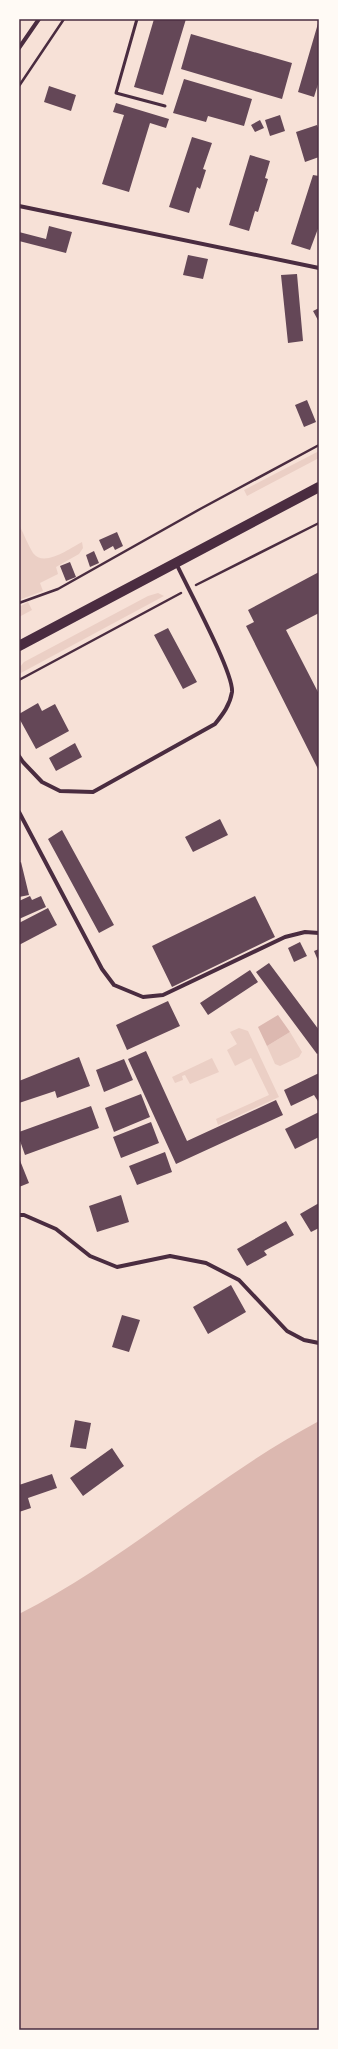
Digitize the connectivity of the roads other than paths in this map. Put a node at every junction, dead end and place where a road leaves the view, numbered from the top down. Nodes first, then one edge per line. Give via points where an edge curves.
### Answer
1 (39, 19) edge
2 (137, 19) edge
3 (19, 48) edge
4 (165, 106) dead end
5 (19, 206) edge
6 (319, 268) edge
7 (319, 487) edge
8 (175, 562) junction
9 (19, 646) edge
10 (19, 756) edge
11 (19, 812) edge
12 (319, 933) edge
13 (19, 1215) edge
14 (319, 1343) edge

1 - 3 street
2 - 4 lane via 116,92
5 - 6 street
7 - 8 main road
8 - 9 main road
8 - 10 street via 227,670 232,690 226,710 215,724 93,792 60,791 42,782
11 - 12 street via 102,969 114,985 143,997 163,995 285,937 305,932
13 - 14 street via 56,1229 90,1256 117,1267 170,1256 206,1263 239,1280 287,1331 304,1340

